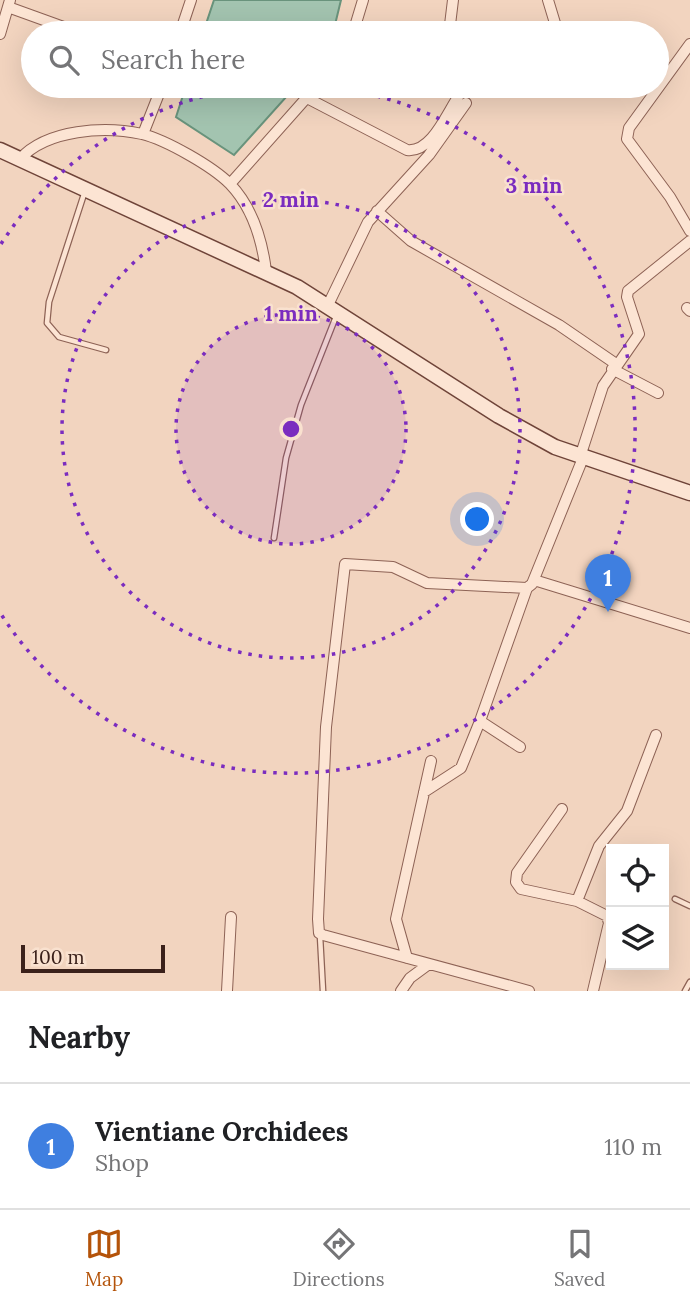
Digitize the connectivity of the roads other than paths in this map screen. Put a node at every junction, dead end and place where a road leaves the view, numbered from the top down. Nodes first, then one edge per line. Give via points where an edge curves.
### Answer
1 (191, 0) edge
2 (363, 0) edge
3 (453, 0) edge
4 (548, 0) edge
5 (9, 4) edge
6 (51, 21) edge
7 (184, 21) edge
8 (357, 21) edge
9 (450, 21) edge
10 (554, 21) edge
11 (0, 34) edge
12 (690, 44) edge
13 (669, 73) edge
14 (157, 98) edge
15 (307, 98) joint
16 (457, 98) edge
17 (651, 98) edge
18 (466, 103) dead end
19 (143, 134) junction
20 (0, 150) edge
21 (20, 159) junction
22 (230, 184) junction
23 (86, 190) junction
24 (377, 211) junction
25 (690, 231) edge
26 (690, 241) edge
27 (266, 271) junction
28 (333, 308) junction
29 (106, 350) dead end
30 (614, 367) junction
31 (658, 393) dead end
32 (581, 458) junction
33 (690, 493) edge
34 (274, 538) dead end
35 (531, 584) junction
36 (690, 628) edge
37 (480, 721) junction
38 (656, 735) dead end
39 (520, 747) dead end
40 (431, 761) dead end
41 (424, 792) junction
42 (562, 809) dead end
43 (675, 899) dead end
44 (577, 901) junction
45 (690, 906) edge
46 (231, 917) dead end
47 (319, 933) junction
48 (407, 958) junction
49 (429, 964) junction
50 (690, 982) edge
51 (227, 991) edge
52 (323, 991) edge
53 (401, 991) edge
54 (529, 991) edge
55 (593, 991) edge
56 (685, 991) edge

1 - 7 street
2 - 8 street
3 - 9 street
4 - 10 street
5 - 6 street
5 - 11 street
12 - 13 street
14 - 19 street
15 - 16 street via 415,151 426,145
15 - 22 street
17 - 25 street via 629,128 627,139
18 - 24 street via 429,155
19 - 21 street via 100,131 65,135 37,145
19 - 22 street
20 - 21 street
21 - 23 street
22 - 27 street via 258,229
23 - 27 street
23 - 29 lane via 49,302 47,323 58,337
24 - 28 street via 368,222
24 - 30 street via 411,241 559,325
26 - 30 street via 631,286 627,297 639,334
27 - 28 street
28 - 32 street via 499,416
28 - 34 lane via 286,458
30 - 31 street
30 - 32 street via 603,386
32 - 33 street
32 - 35 street
35 - 36 street
35 - 37 street
35 - 47 street via 427,583 393,567 345,564 326,727
37 - 39 street
37 - 41 street via 461,768
38 - 44 street via 627,811 599,846
40 - 41 street
41 - 48 street via 396,919
42 - 44 street via 517,873 516,882 521,889
43 - 45 lane
44 - 55 street via 609,920
46 - 51 street
47 - 48 street
47 - 52 lane
48 - 49 street
49 - 53 street
49 - 54 street
50 - 56 lane

